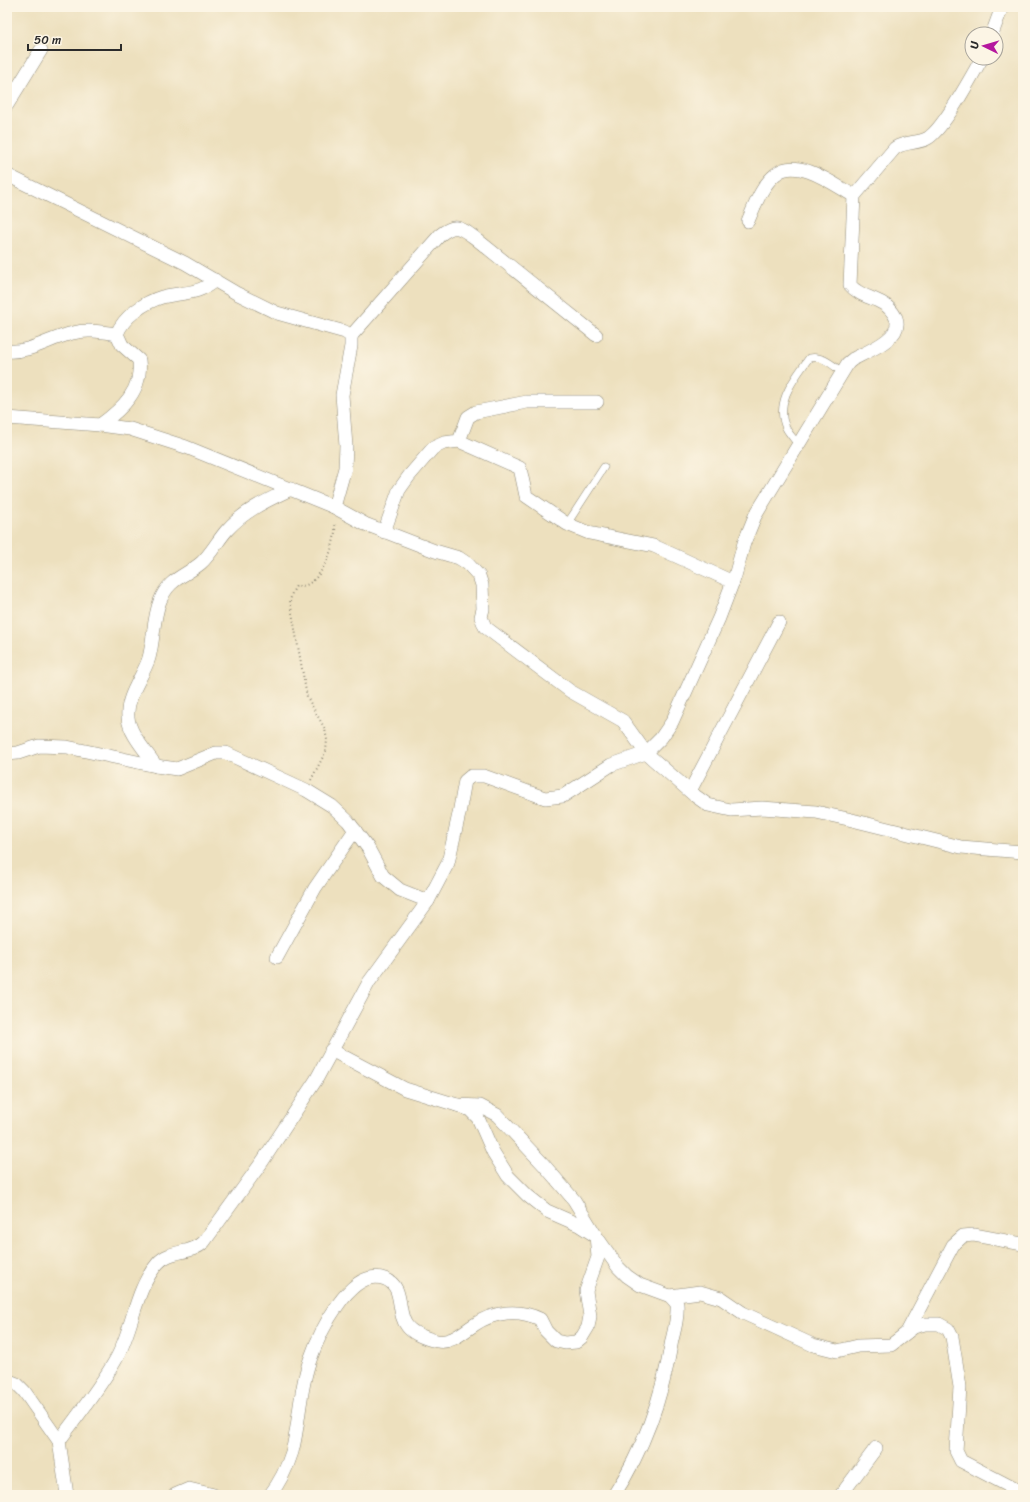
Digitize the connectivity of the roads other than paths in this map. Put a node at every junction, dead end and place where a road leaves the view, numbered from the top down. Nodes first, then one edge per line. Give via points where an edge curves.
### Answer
1 (1002, 7) edge
2 (995, 26) edge
3 (41, 50) dead end
4 (977, 66) edge
5 (7, 105) edge
6 (7, 175) edge
7 (854, 196) junction
8 (748, 221) dead end
9 (215, 280) junction
10 (117, 334) junction
11 (596, 335) dead end
12 (351, 336) junction
13 (7, 351) edge
14 (842, 372) junction
15 (596, 402) dead end
16 (7, 418) edge
17 (100, 425) junction
18 (459, 441) junction
19 (799, 446) junction
20 (604, 467) dead end
21 (291, 490) junction
22 (334, 508) junction
23 (567, 524) junction
24 (384, 532) junction
25 (733, 582) junction
26 (779, 622) dead end
27 (646, 753) junction
28 (7, 754) edge
29 (156, 766) junction
30 (690, 791) junction
31 (355, 830) junction
32 (1023, 852) edge
33 (428, 901) junction
34 (277, 957) dead end
35 (331, 1050) junction
36 (457, 1105) junction
37 (596, 1236) junction
38 (1023, 1244) edge
39 (670, 1296) junction
40 (905, 1335) junction
41 (7, 1380) edge
42 (59, 1441) junction
43 (876, 1448) dead end
44 (67, 1495) edge
45 (175, 1495) edge
46 (214, 1495) edge
47 (270, 1495) edge
48 (614, 1495) edge
49 (841, 1495) edge
50 (1021, 1495) edge

1 - 2 street
3 - 5 street
4 - 7 street via 943,121 929,137 901,144
6 - 9 street
7 - 8 street via 802,168 790,168 777,173 762,191
7 - 14 street via 850,285 855,291 883,303 892,311 897,321 891,338 853,358
9 - 10 street via 201,290 150,303 127,318
9 - 12 street via 236,294 277,313 345,332
10 - 13 street via 74,332 31,349
10 - 17 street via 122,345 139,360 137,381 132,396 120,410
11 - 12 street via 475,238 455,227 440,235
12 - 22 street via 342,395 345,468
14 - 19 street
14 - 19 lane via 817,356 809,358 789,386 782,414 786,428
15 - 18 street via 527,402 476,412 468,417
16 - 17 street
17 - 21 street via 130,429 186,447
18 - 23 street via 520,468 526,496
18 - 24 street via 433,448 409,476 399,490
19 - 25 street via 755,516
20 - 23 lane
21 - 22 street
21 - 29 street via 257,505 242,515 202,562 175,579 159,602 149,658 128,706 131,729
22 - 24 street
23 - 25 street via 589,533 654,546
24 - 27 street via 459,558 468,564 479,576 482,585 481,618 485,627 570,691 623,721
25 - 27 street via 672,722
26 - 30 street
27 - 30 street
27 - 33 street via 611,765 563,796 545,798 484,776 471,776 464,786 448,863
28 - 29 street via 39,746 67,747
29 - 31 street via 177,769 216,753 226,753 306,790 332,806
30 - 32 street via 708,805 731,810 762,808 816,812 961,847
31 - 33 street via 383,876 400,890
31 - 34 street via 315,888
33 - 35 street via 369,982
35 - 36 street via 406,1089
35 - 42 street via 316,1080 262,1162 204,1242 164,1257 152,1271 116,1360
36 - 37 street via 470,1110 478,1118 493,1152 508,1176 528,1196 547,1211 579,1225
36 - 37 street via 480,1106 497,1115 574,1200
37 - 39 street via 627,1276 640,1285
37 - 47 street via 598,1257 586,1291 590,1316 588,1327 576,1342 556,1341 546,1331 540,1319 523,1312 507,1312 476,1323 447,1341 438,1341 407,1327 393,1283 385,1279 372,1278 359,1282 332,1312 310,1360 292,1452 280,1482
38 - 40 street via 974,1235 963,1236 953,1245
39 - 40 street via 700,1292 721,1298 743,1313 813,1345 838,1351 858,1346 891,1345
39 - 48 street via 676,1304 677,1311 666,1374 641,1446
40 - 50 street via 914,1327 925,1324 939,1324 948,1329 952,1337 960,1388 956,1451 962,1461 1015,1489
41 - 42 street via 17,1384 24,1391
42 - 44 street
43 - 49 street
45 - 46 street via 190,1489

